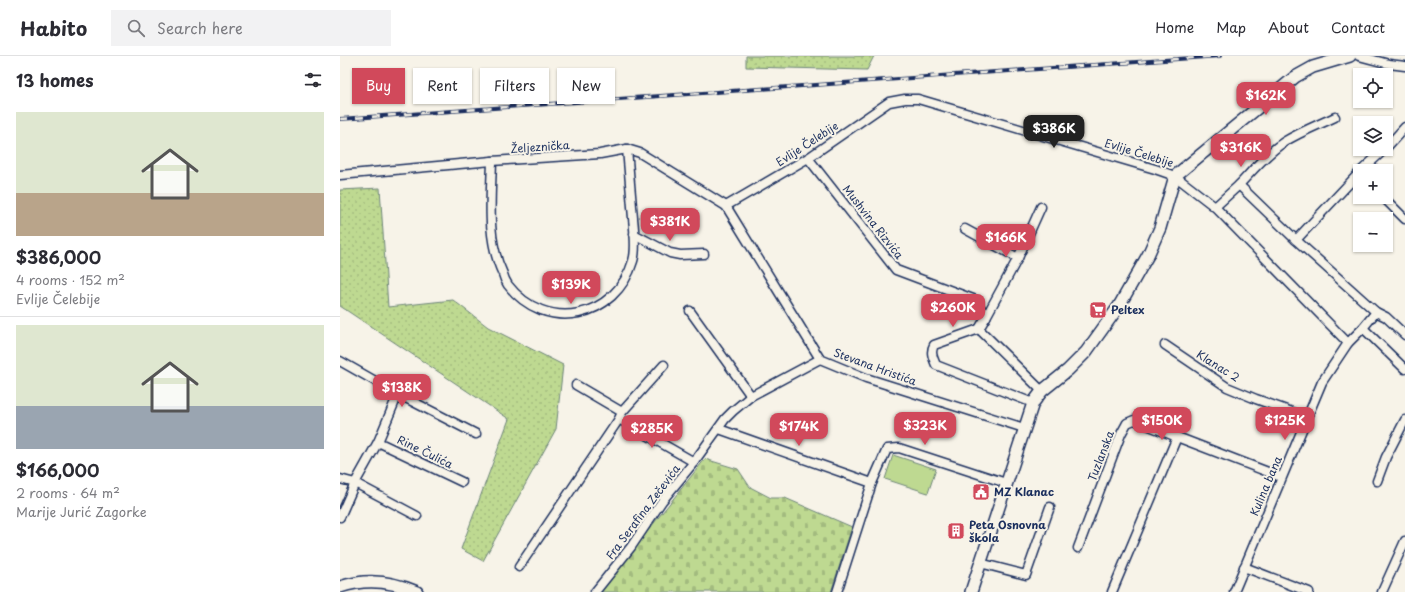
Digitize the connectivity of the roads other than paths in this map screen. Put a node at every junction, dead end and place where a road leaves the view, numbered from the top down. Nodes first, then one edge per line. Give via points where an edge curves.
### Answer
1 (1350, 56) edge
2 (1359, 56) edge
3 (1405, 66) edge
4 (1335, 117) dead end
5 (1405, 127) edge
6 (1393, 140) edge
7 (627, 149) junction
8 (1377, 156) edge
9 (808, 158) junction
10 (492, 161) junction
11 (1369, 164) edge
12 (340, 175) edge
13 (1175, 176) junction
14 (1353, 180) edge
15 (1239, 185) junction
16 (1390, 204) edge
17 (726, 206) junction
18 (1042, 207) dead end
19 (1215, 208) junction
20 (1405, 219) edge
21 (965, 229) dead end
22 (634, 234) junction
23 (1296, 240) junction
24 (704, 254) dead end
25 (1018, 258) junction
26 (690, 311) dead end
27 (1376, 312) junction
28 (986, 317) junction
29 (1363, 328) junction
30 (979, 330) junction
31 (1405, 336) edge
32 (1348, 342) junction
33 (1165, 345) dead end
34 (820, 359) junction
35 (340, 361) edge
36 (664, 365) dead end
37 (1405, 369) edge
38 (576, 385) dead end
39 (1042, 391) junction
40 (398, 394) junction
41 (752, 396) junction
42 (1033, 403) junction
43 (621, 416) junction
44 (1306, 416) junction
45 (1405, 420) edge
46 (1024, 428) junction
47 (719, 429) junction
48 (476, 434) dead end
49 (1177, 437) junction
50 (378, 442) junction
51 (694, 462) junction
52 (1281, 477) junction
53 (340, 478) edge
54 (1376, 481) dead end
55 (462, 482) dead end
56 (355, 483) junction
57 (872, 483) junction
58 (1006, 483) junction
59 (1050, 507) dead end
60 (417, 516) dead end
61 (340, 517) edge
62 (1405, 540) edge
63 (1078, 548) dead end
64 (980, 563) junction
65 (519, 566) dead end
66 (1244, 567) junction
67 (340, 587) edge
68 (417, 592) edge
69 (595, 592) edge
70 (837, 592) edge
71 (971, 592) edge
72 (1112, 592) edge
73 (1234, 592) edge
74 (1309, 592) edge
75 (1382, 592) edge

1 - 13 street via 1313,66 1295,77
2 - 3 street
4 - 15 street via 1283,143 1259,163
5 - 6 street
7 - 10 street, Željeznička via 600,154
7 - 17 street via 640,153
7 - 22 street
8 - 11 street
9 - 13 street, Evlije Čelebije via 890,102 918,99
9 - 17 street, Evlije Čelebije
9 - 28 street, Mushvina Rizvića via 896,270 973,299
10 - 12 street, Željeznička
10 - 22 street via 491,223 498,264 508,285 529,305 553,314 573,315 594,309 608,300 624,283 634,259
13 - 19 street, Evlije Čelebije
13 - 39 street via 1160,228 1119,306 1086,352
14 - 23 street
15 - 19 street
15 - 23 street
16 - 20 street
17 - 34 street, Stevana Hristića
18 - 25 street
19 - 32 street, Evlije Čelebije
21 - 25 street
22 - 24 street via 670,253
23 - 27 street
25 - 28 street
26 - 41 street
27 - 29 street, Kulina bana
27 - 31 street via 1386,317
28 - 30 street
29 - 32 street, Kulina bana
29 - 37 street
30 - 39 street
30 - 42 street via 934,345 932,354 936,365
32 - 44 street, Kulina bana via 1322,382
33 - 44 street, Klanac 2 via 1227,388
34 - 41 street, Fra Serafina Zečevića
34 - 46 street, Stevana Hristića via 866,378
35 - 40 street
36 - 43 street
38 - 43 street
39 - 42 street
40 - 48 street
40 - 50 street
41 - 47 street, Fra Serafina Zečevića via 725,419
42 - 46 street
43 - 51 street
43 - 65 street
44 - 52 street, Kulina bana
45 - 54 street
46 - 58 street
47 - 51 street, Fra Serafina Zečevića
47 - 57 street
49 - 52 street, Tuzlanska
49 - 63 street, Tuzlanska via 1134,420 1127,423
49 - 72 street
50 - 55 street, Rine Čulića
50 - 56 street
51 - 69 street, Fra Serafina Zečevića
52 - 66 street, Kulina bana
53 - 56 street
56 - 60 street
56 - 61 street
57 - 58 street via 887,449 899,448
57 - 70 street
58 - 64 street
59 - 64 street via 1026,575
62 - 75 street
64 - 71 street
66 - 73 street, Kulina bana
66 - 74 street
67 - 68 street via 365,581 400,585

